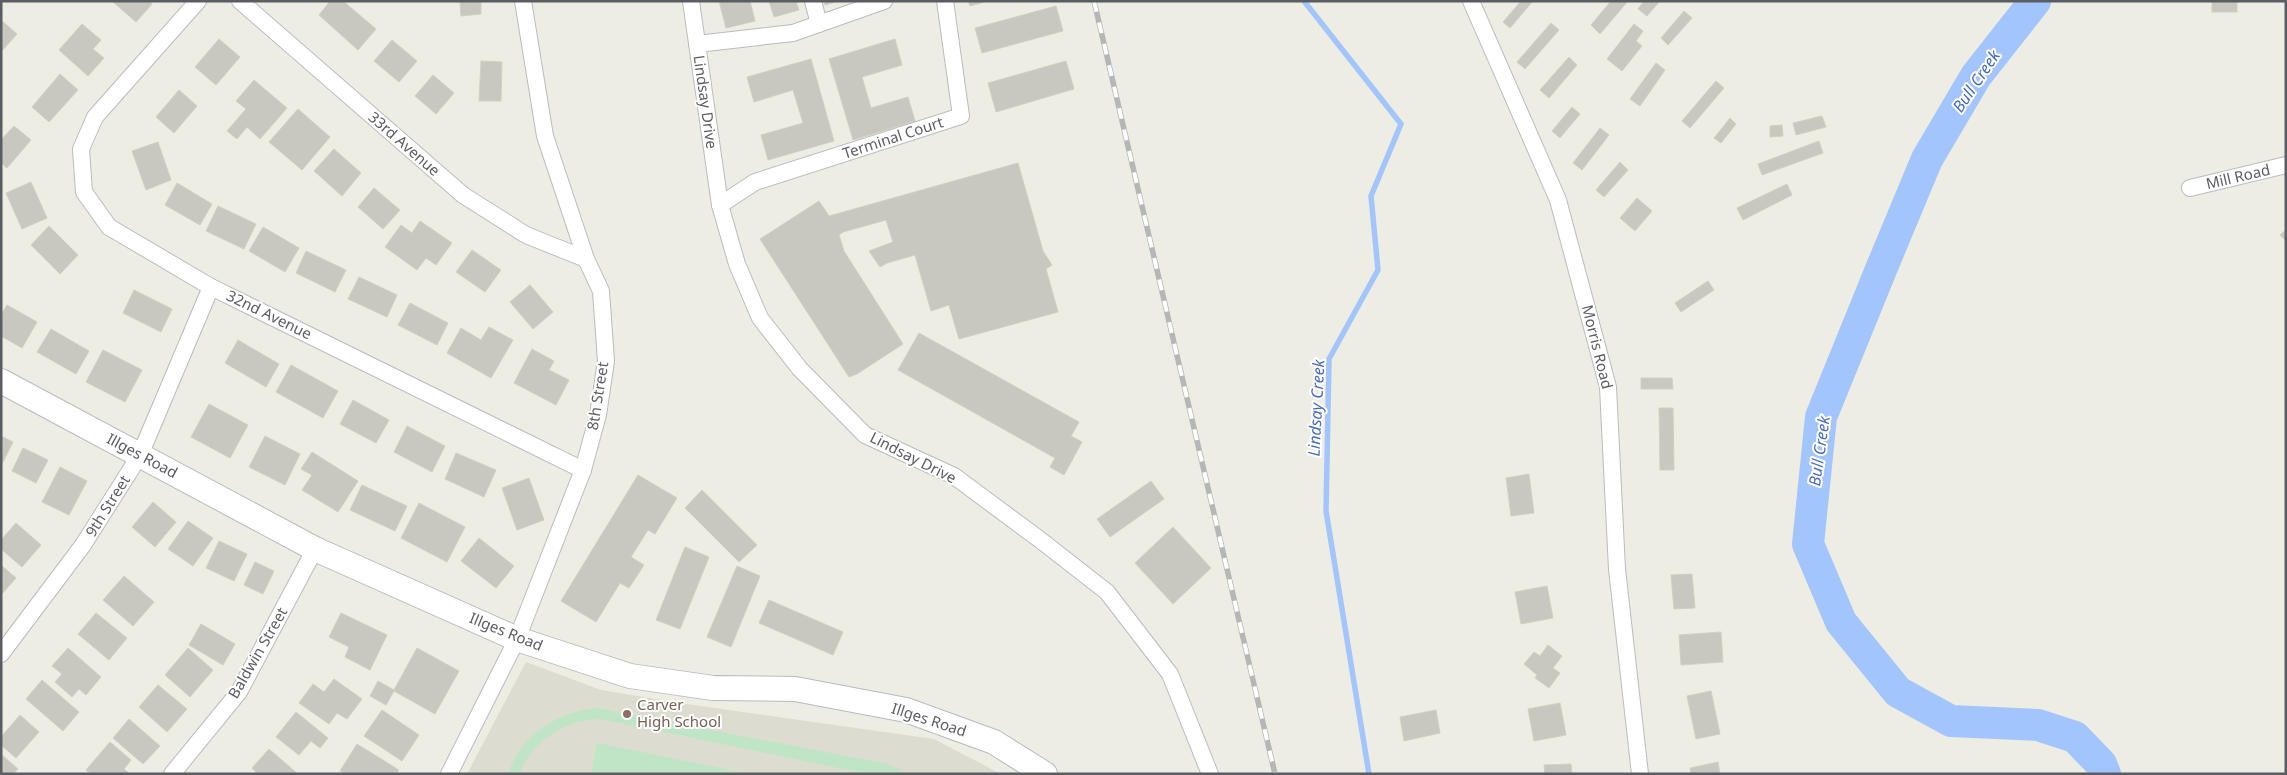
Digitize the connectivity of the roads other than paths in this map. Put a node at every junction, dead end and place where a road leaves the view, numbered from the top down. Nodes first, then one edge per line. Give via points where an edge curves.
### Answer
1 (198, 1) edge
2 (240, 1) edge
3 (523, 1) edge
4 (691, 1) edge
5 (813, 1) edge
6 (884, 1) edge
7 (945, 1) edge
8 (1471, 1) edge
9 (819, 24) junction
10 (697, 44) junction
11 (2286, 166) edge
12 (2190, 188) dead end
13 (720, 205) junction
14 (586, 259) junction
15 (211, 287) junction
16 (1, 380) edge
17 (140, 455) junction
18 (583, 470) junction
19 (315, 549) junction
20 (517, 639) junction
21 (1, 654) edge
22 (172, 774) edge
23 (448, 774) edge
24 (1045, 774) edge
25 (1210, 774) edge
26 (1640, 774) edge

1 - 15 street, 32nd Avenue via 95,117 81,149 84,192 109,227
2 - 14 street, 33rd Avenue via 464,195 526,235
3 - 14 street, 8th Street via 545,136
4 - 10 street, Lindsay Drive
5 - 9 street
6 - 9 street
7 - 13 street, Terminal Court via 961,116 754,182
8 - 26 street, Morris Road via 1558,200 1608,386 1617,569
9 - 10 street via 793,33
10 - 13 street, Lindsay Drive
11 - 12 street, Mill Road
13 - 25 street, Lindsay Drive via 737,264 760,318 800,370 865,434 954,476 1107,592 1170,674
14 - 18 street, 8th Street via 601,291 606,361 598,415
15 - 17 street, 9th Street
15 - 18 street, 32nd Avenue
16 - 17 street, Illges Road
17 - 19 street, Illges Road
17 - 21 street, 9th Street via 83,545
18 - 20 street, 8th Street
19 - 20 street, Illges Road
19 - 22 street, Baldwin Street via 239,692
20 - 23 street, 8th Street
20 - 24 street, Illges Road via 630,676 713,688 795,689 906,710 994,742

